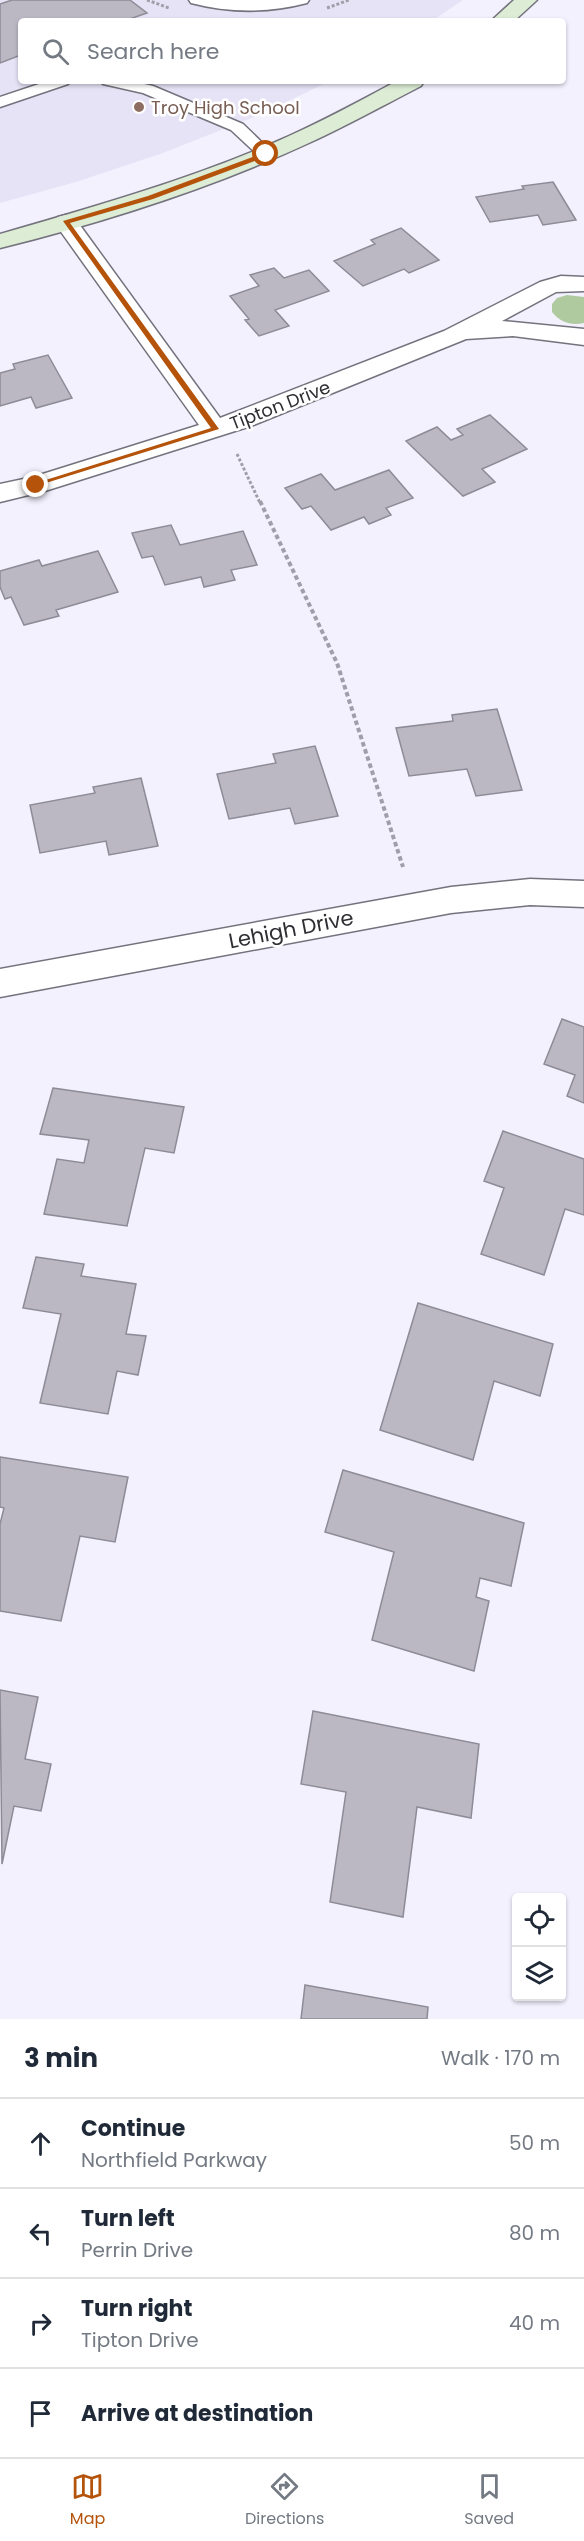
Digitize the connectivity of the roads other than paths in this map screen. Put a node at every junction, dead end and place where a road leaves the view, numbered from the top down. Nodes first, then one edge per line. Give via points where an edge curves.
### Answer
1 (196, 0) edge
2 (303, 0) edge
3 (527, 0) edge
4 (505, 18) edge
5 (54, 84) edge
6 (123, 84) edge
7 (406, 84) edge
8 (0, 102) edge
9 (266, 154) junction
10 (66, 222) junction
11 (0, 241) edge
12 (584, 284) edge
13 (453, 336) junction
14 (584, 337) edge
15 (215, 429) junction
16 (0, 493) edge
17 (584, 894) edge
18 (0, 983) edge

1 - 2 lane via 244,6
3 - 4 street
5 - 8 lane
6 - 9 lane via 147,89 237,127
7 - 9 street
9 - 10 street via 150,197
10 - 11 street
10 - 15 street
12 - 13 street, Tipton Drive via 548,287
13 - 14 street, Tipton Drive via 480,329 513,328
13 - 15 street, Tipton Drive
15 - 16 street, Tipton Drive
17 - 18 street, Lehigh Drive via 530,892 451,900

